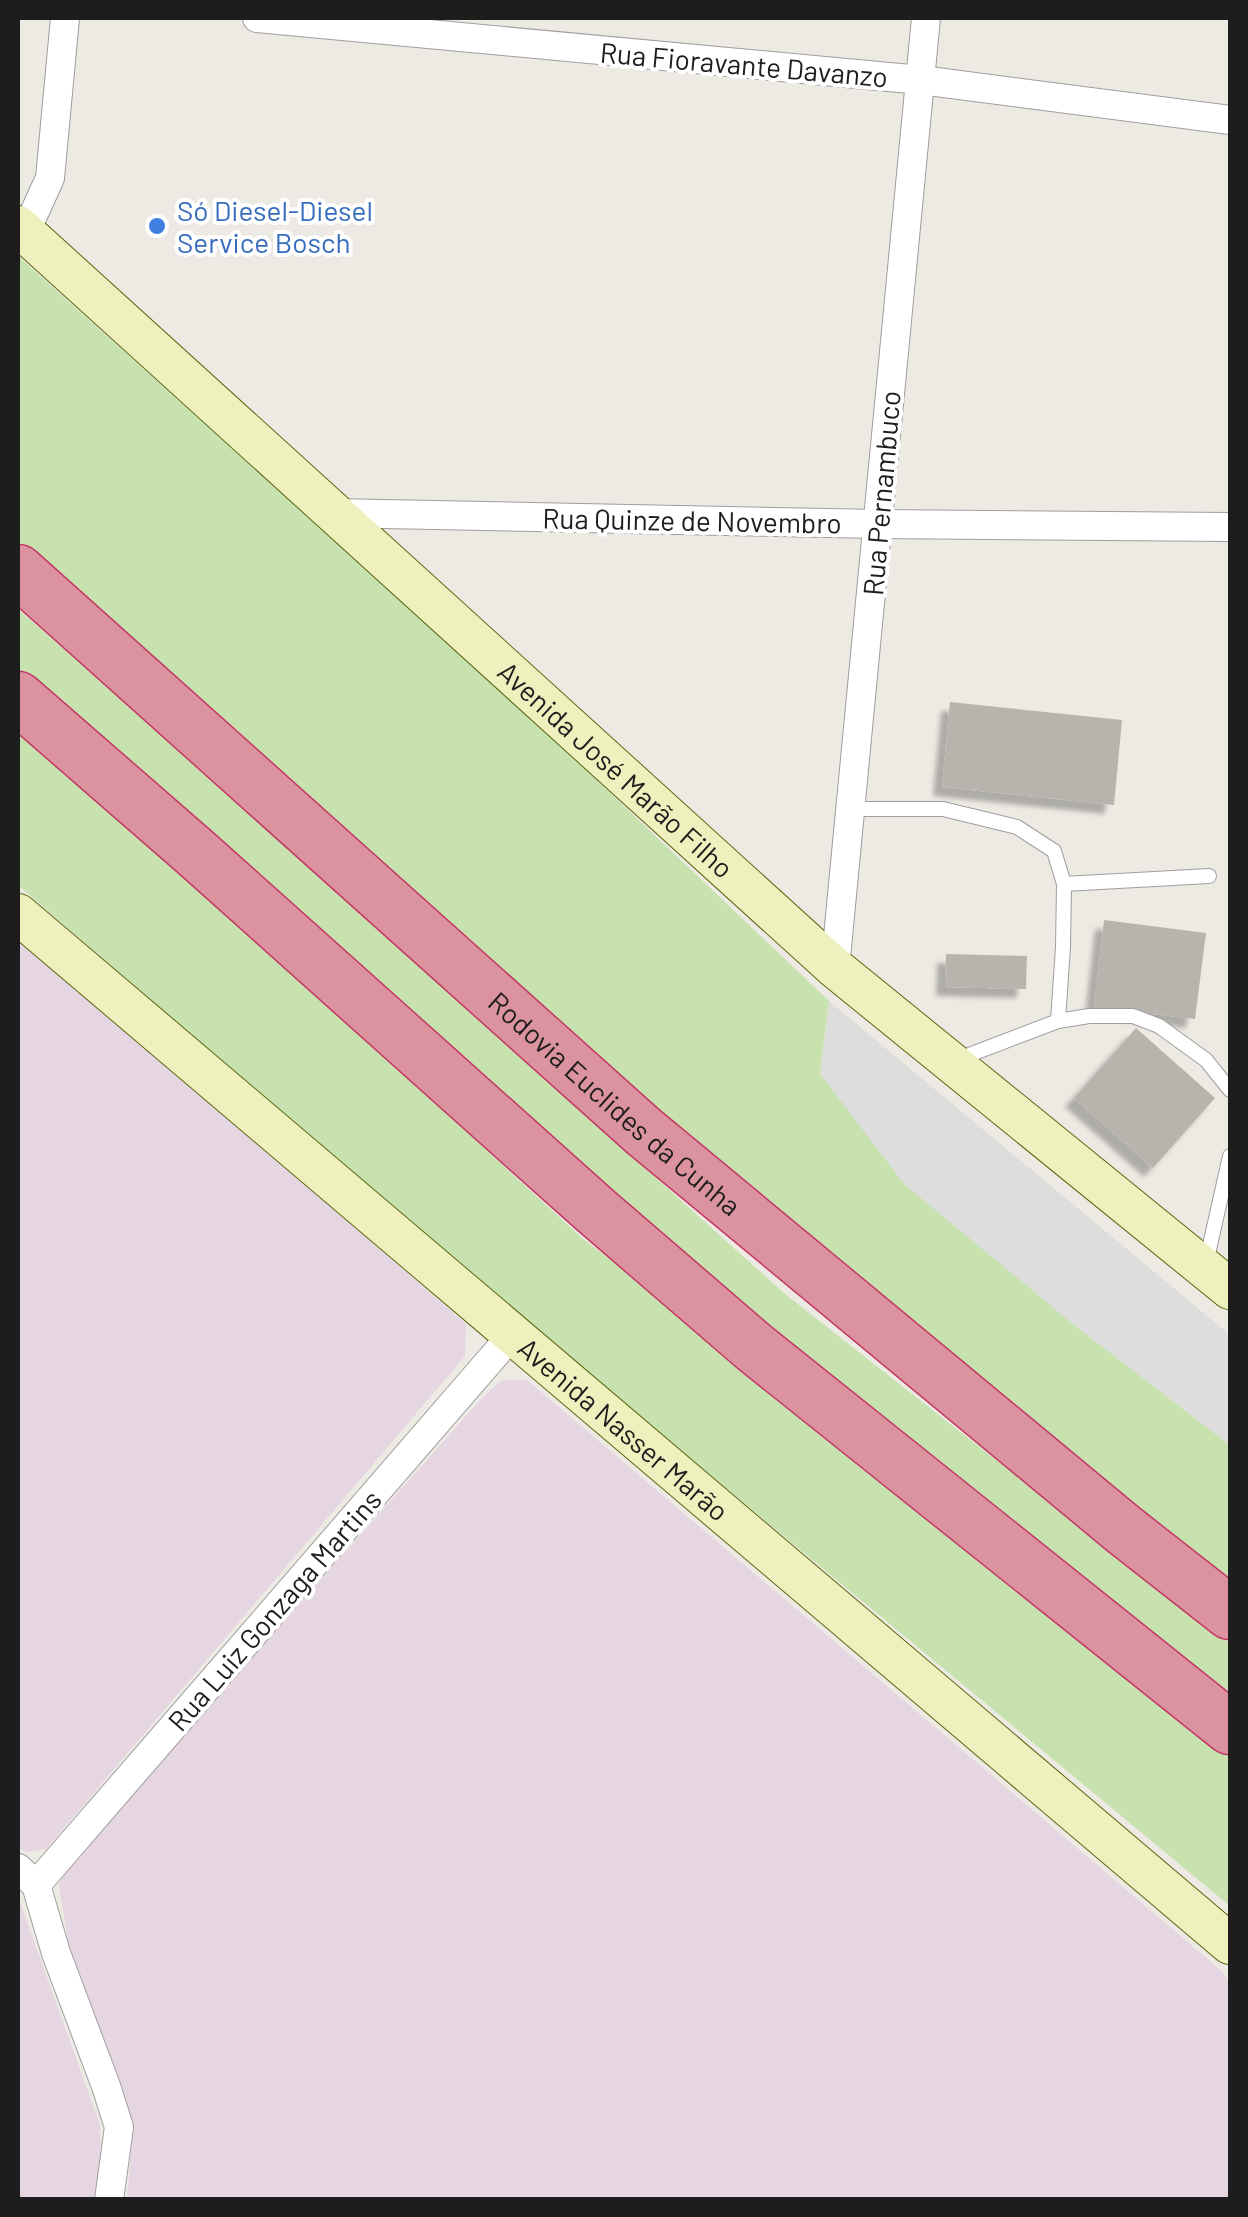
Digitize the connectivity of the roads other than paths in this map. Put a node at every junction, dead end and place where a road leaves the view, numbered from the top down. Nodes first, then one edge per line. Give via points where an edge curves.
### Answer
1 (65, 18) edge
2 (257, 18) edge
3 (926, 18) edge
4 (920, 80) junction
5 (1230, 120) edge
6 (21, 230) edge
7 (333, 512) junction
8 (878, 524) junction
9 (1230, 528) edge
10 (18, 571) edge
11 (18, 698) edge
12 (851, 810) junction
13 (1209, 876) dead end
14 (1064, 884) junction
15 (18, 914) edge
16 (835, 968) junction
17 (1058, 1021) junction
18 (951, 1062) junction
19 (1230, 1090) edge
20 (1230, 1156) edge
21 (1217, 1279) edge
22 (512, 1336) junction
23 (1230, 1613) edge
24 (1230, 1728) edge
25 (26, 1876) edge
26 (1230, 1944) edge
27 (109, 2200) edge

1 - 6 street via 50,178
2 - 4 street, Rua Fioravante Davanzo
3 - 4 street, Rua Pernambuco
4 - 5 street, Rua Fioravante Davanzo
4 - 8 street, Rua Pernambuco
6 - 7 main road, Avenida José Marão Filho
7 - 8 street, Rua Quinze de Novembro
7 - 16 main road, Avenida José Marão Filho
8 - 9 street, Rua Quinze de Novembro
8 - 12 street, Rua Pernambuco
10 - 23 highway, Rodovia Euclides da Cunha via 643,1130
11 - 24 highway via 741,1335
12 - 14 lane via 943,809 1017,827 1054,851
12 - 16 street, Rua Pernambuco
13 - 14 lane
14 - 17 lane
15 - 22 main road, Avenida Nasser Marão
16 - 18 main road, Avenida José Marão Filho
17 - 18 lane
17 - 19 lane via 1133,1016 1159,1026 1206,1060
18 - 21 main road, Avenida José Marão Filho
20 - 21 lane
22 - 25 street, Rua Luiz Gonzaga Martins
22 - 26 main road, Avenida Nasser Marão
25 - 27 street via 118,2127

